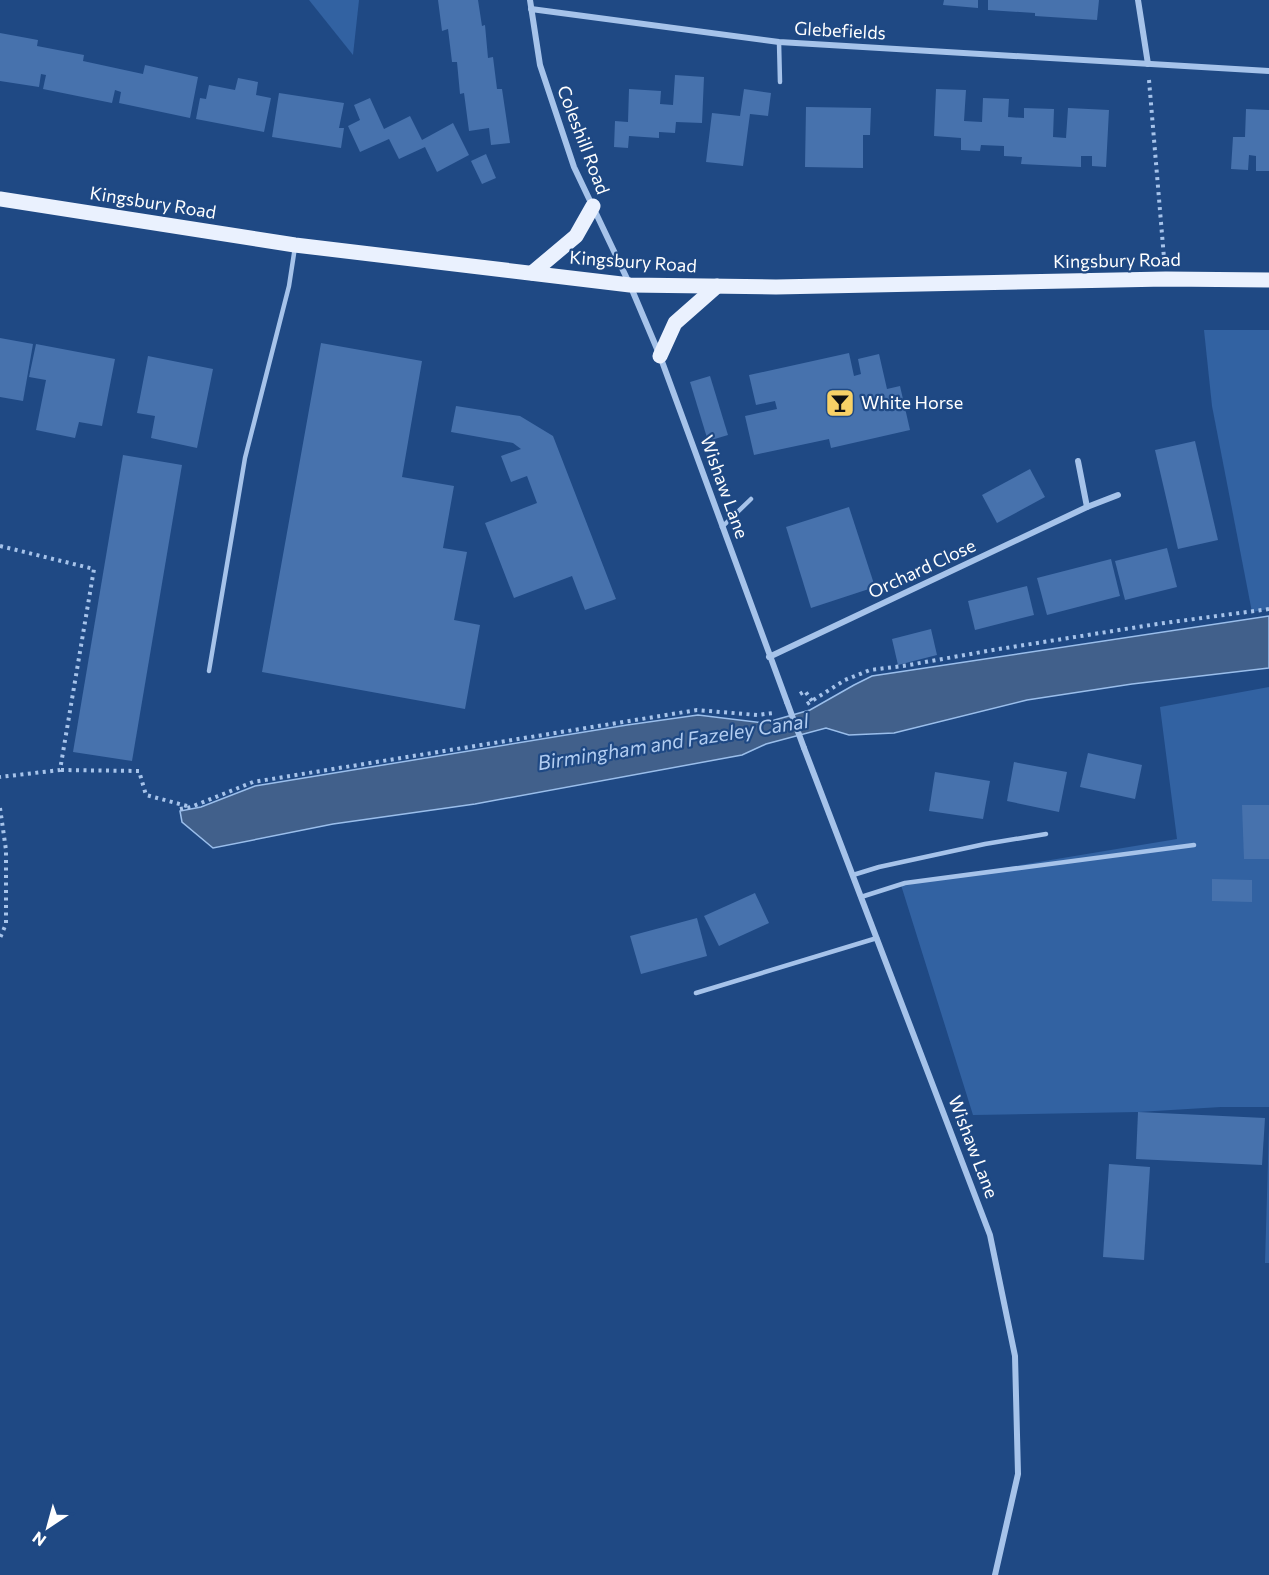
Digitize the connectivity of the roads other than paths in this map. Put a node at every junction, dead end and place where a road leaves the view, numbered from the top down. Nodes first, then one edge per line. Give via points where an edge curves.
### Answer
1 (530, 0) edge
2 (1138, 0) edge
3 (531, 9) junction
4 (779, 42) junction
5 (1148, 64) junction
6 (1269, 71) edge
7 (780, 82) dead end
8 (0, 199) edge
9 (592, 206) junction
10 (295, 245) junction
11 (532, 273) junction
12 (1269, 280) edge
13 (630, 285) junction
14 (717, 286) junction
15 (660, 356) junction
16 (1078, 461) dead end
17 (1118, 495) dead end
18 (751, 499) dead end
19 (1087, 507) junction
20 (722, 527) junction
21 (770, 657) junction
22 (209, 671) dead end
23 (1046, 834) dead end
24 (1194, 845) dead end
25 (853, 875) junction
26 (861, 897) junction
27 (877, 938) junction
28 (696, 993) dead end
29 (995, 1575) edge

1 - 3 street, Coleshill Road
2 - 5 street
3 - 4 street, Glebefields
3 - 9 street, Coleshill Road via 540,65 574,167
4 - 5 street, Glebefields
4 - 7 lane
5 - 6 street, Glebefields
8 - 10 main road, Kingsbury Road
9 - 11 main road via 576,236
9 - 13 street, Coleshill Road
10 - 11 main road, Kingsbury Road
10 - 22 lane via 289,286 245,458
11 - 13 main road, Kingsbury Road
12 - 14 main road, Kingsbury Road
13 - 14 main road, Kingsbury Road
13 - 15 street, Wishaw Lane
14 - 15 main road via 675,323
15 - 20 street, Wishaw Lane
16 - 19 street
17 - 19 street, Orchard Close
18 - 20 lane
19 - 21 street, Orchard Close
20 - 21 street, Wishaw Lane
21 - 25 street, Wishaw Lane, bridge
23 - 25 lane
24 - 26 lane via 905,883
25 - 26 street, Wishaw Lane
26 - 27 street, Wishaw Lane
27 - 28 lane
27 - 29 street, Wishaw Lane via 990,1235 1015,1356 1018,1474

